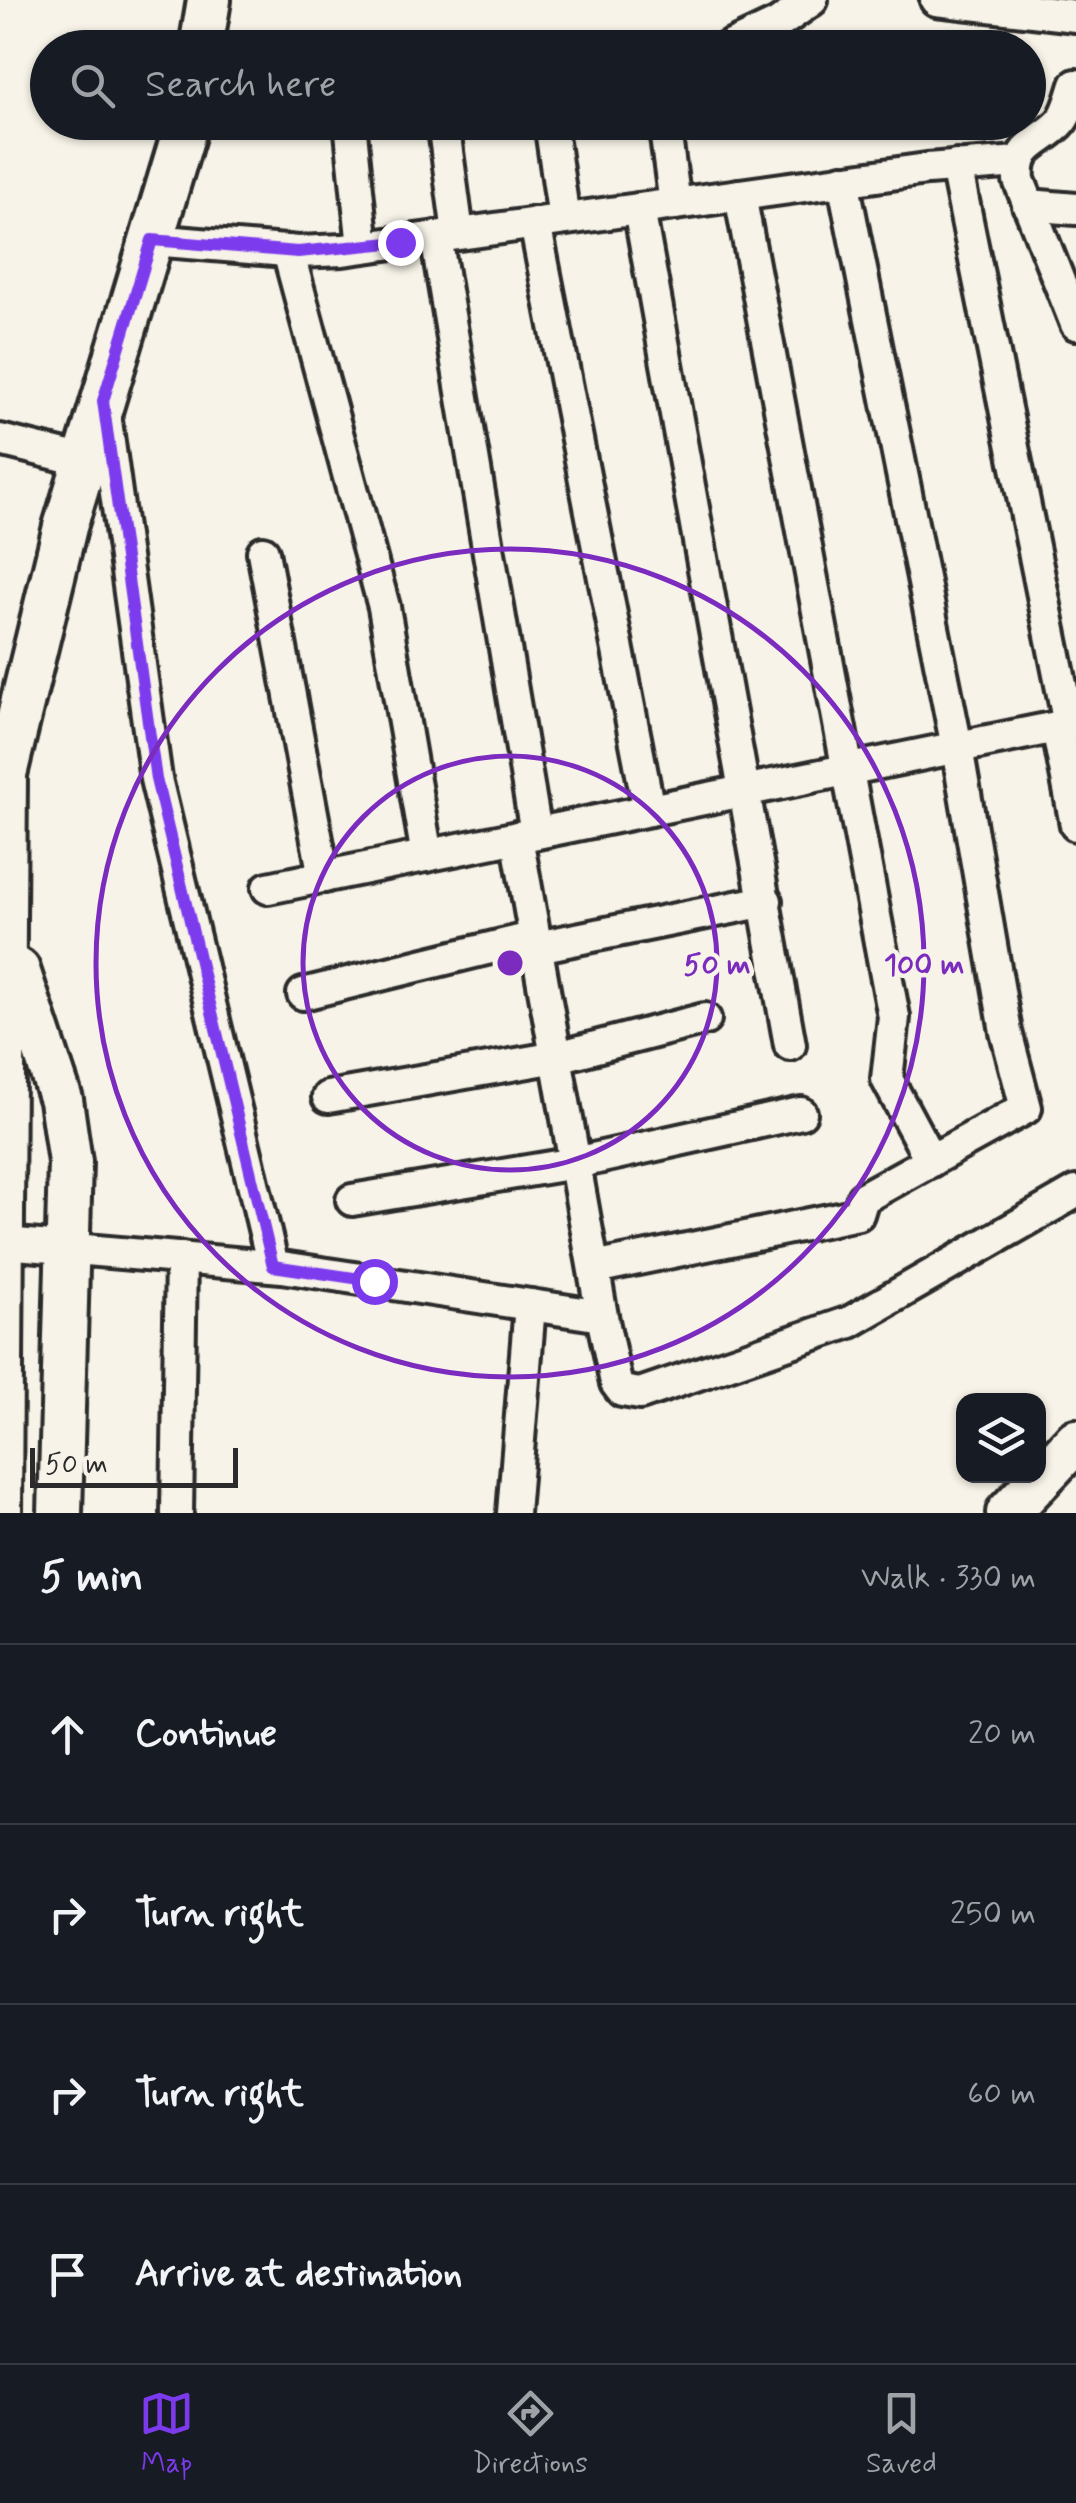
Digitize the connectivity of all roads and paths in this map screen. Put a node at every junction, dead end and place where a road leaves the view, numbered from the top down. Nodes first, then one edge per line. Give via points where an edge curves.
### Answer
1 (210, 0) edge
2 (812, 0) edge
3 (936, 0) edge
4 (1076, 16) edge
5 (204, 30) edge
6 (765, 30) edge
7 (1076, 85) edge
8 (1064, 130) edge
9 (181, 140) edge
10 (352, 140) edge
11 (444, 140) edge
12 (550, 140) edge
13 (666, 140) edge
14 (1042, 140) edge
15 (1018, 162) junction
16 (956, 166) junction
17 (842, 180) junction
18 (740, 195) junction
19 (675, 204) junction
20 (1028, 205) junction
21 (639, 209) junction
22 (1076, 209) edge
23 (550, 221) junction
24 (447, 235) junction
25 (152, 240) junction
26 (363, 247) junction
27 (288, 251) junction
28 (1071, 294) edge
29 (1076, 324) edge
30 (103, 401) junction
31 (0, 440) edge
32 (86, 460) junction
33 (263, 552) dead end
34 (1062, 614) edge
35 (1067, 725) edge
36 (957, 747) junction
37 (849, 769) junction
38 (747, 790) junction
39 (649, 810) junction
40 (1076, 825) edge
41 (527, 835) junction
42 (427, 856) junction
43 (324, 877) junction
44 (268, 888) dead end
45 (766, 902) junction
46 (5, 932) junction
47 (536, 942) junction
48 (303, 994) dead end
49 (705, 1019) dead end
50 (790, 1045) dead end
51 (556, 1057) junction
52 (328, 1097) dead end
53 (800, 1113) dead end
54 (931, 1161) junction
55 (575, 1162) junction
56 (1076, 1192) edge
57 (352, 1200) dead end
58 (6, 1243) junction
59 (69, 1248) junction
60 (181, 1258) junction
61 (273, 1266) junction
62 (594, 1268) junction
63 (530, 1305) junction
64 (602, 1316) junction
65 (1076, 1442) edge
66 (0, 1513) edge
67 (60, 1513) edge
68 (178, 1513) edge
69 (513, 1513) edge
70 (1008, 1513) edge

1 - 5 street
2 - 6 street
3 - 4 street
7 - 8 street
9 - 25 street
10 - 26 street
11 - 24 street
12 - 23 street
13 - 19 street
14 - 15 street via 1021,150
15 - 16 street
15 - 20 street
16 - 17 street
16 - 34 street
17 - 18 street
17 - 36 street
18 - 19 street
18 - 37 street
19 - 21 street
20 - 22 street
20 - 28 street
21 - 23 street
21 - 38 street
23 - 24 street
23 - 39 street
24 - 26 street
24 - 41 street
25 - 27 street
25 - 30 street
26 - 27 street
27 - 42 street via 384,606
28 - 29 street
30 - 32 street
30 - 61 street via 156,779
31 - 32 street
32 - 46 street via 5,774
33 - 43 street
34 - 35 street
35 - 36 street
35 - 40 street
36 - 37 street
36 - 54 street via 1006,1032 1026,1108
37 - 38 street
37 - 54 street via 894,1017 887,1079
38 - 39 street
38 - 45 street
39 - 41 street
41 - 42 street
41 - 47 street
42 - 43 street
43 - 44 street
45 - 47 street
45 - 50 street
46 - 58 street
46 - 59 street via 68,1130
47 - 48 street
47 - 51 street
49 - 51 street
51 - 52 street
51 - 55 street
53 - 55 street
54 - 62 street via 863,1198 858,1214
55 - 57 street
55 - 62 street
56 - 64 street via 850,1322 640,1394 616,1383
58 - 59 street
58 - 66 street
59 - 60 street
59 - 67 street
60 - 61 street
60 - 68 street
61 - 63 street
62 - 64 street
63 - 64 street
63 - 69 street
65 - 70 street

